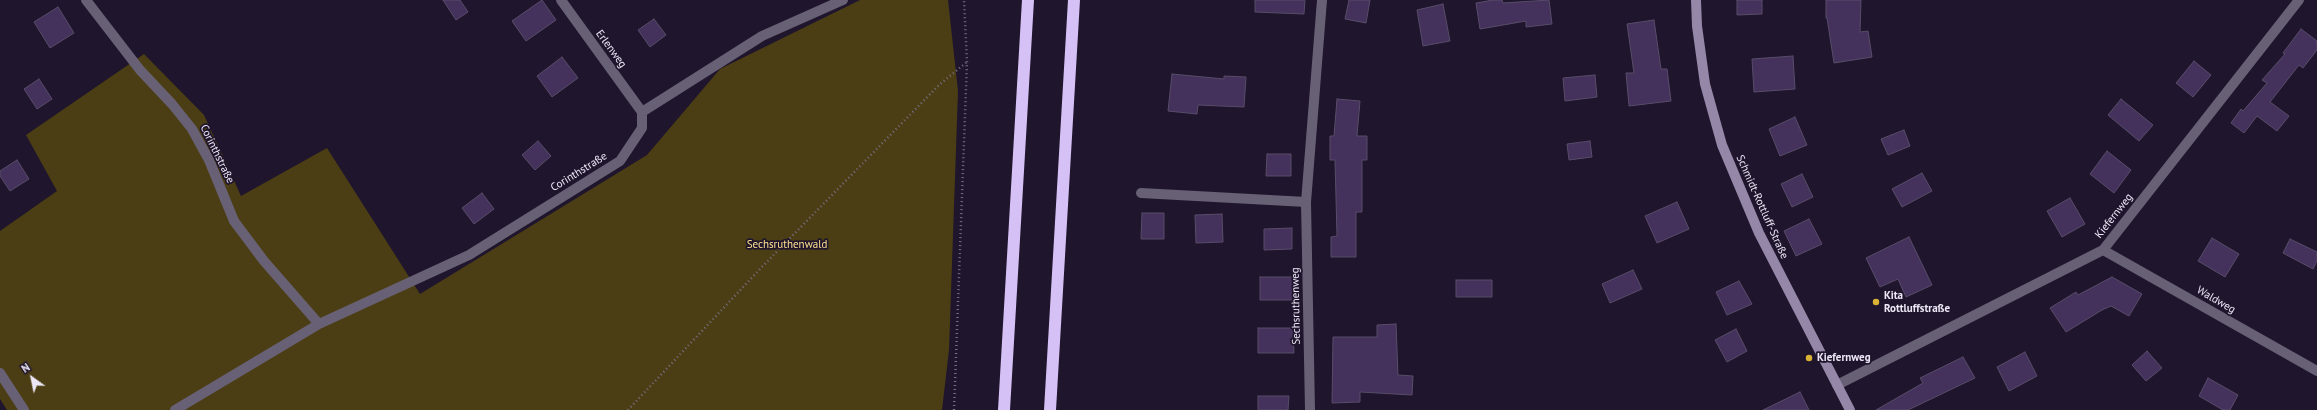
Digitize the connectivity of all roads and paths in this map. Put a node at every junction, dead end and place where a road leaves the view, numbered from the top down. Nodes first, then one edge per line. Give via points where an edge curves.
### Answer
1 (86, 0) edge
2 (561, 0) edge
3 (843, 0) edge
4 (964, 0) edge
5 (1028, 0) edge
6 (1074, 0) edge
7 (1322, 0) edge
8 (1696, 0) edge
9 (2299, 0) edge
10 (967, 62) junction
11 (642, 112) junction
12 (1141, 193) dead end
13 (1306, 202) junction
14 (2103, 250) junction
15 (319, 324) junction
16 (2317, 372) edge
17 (0, 373) edge
18 (1837, 385) junction
19 (24, 410) edge
20 (176, 410) edge
21 (628, 410) edge
22 (954, 410) edge
23 (1004, 410) edge
24 (1050, 410) edge
25 (1310, 410) edge
26 (1850, 410) edge

1 - 15 street, Corinthstraße via 140,70 192,129 209,160 234,221 264,261
2 - 11 street, Erlenweg
3 - 11 street via 762,36
4 - 10 path
5 - 23 highway
6 - 24 highway
7 - 13 street, Sechsruthenweg
8 - 18 street, Schmidt-Rottluff-Straße via 1705,84 1722,145 1759,233
9 - 14 street, Kiefernweg
10 - 21 path via 939,85 760,269
10 - 22 path
11 - 15 street, Corinthstraße via 642,128 620,161 470,255
12 - 13 street
13 - 25 street, Sechsruthenweg
14 - 16 street, Waldweg
14 - 18 street, Kiefernweg
15 - 20 street, Corinthstraße
17 - 19 street
18 - 26 street, Schmidt-Rottluff-Straße

